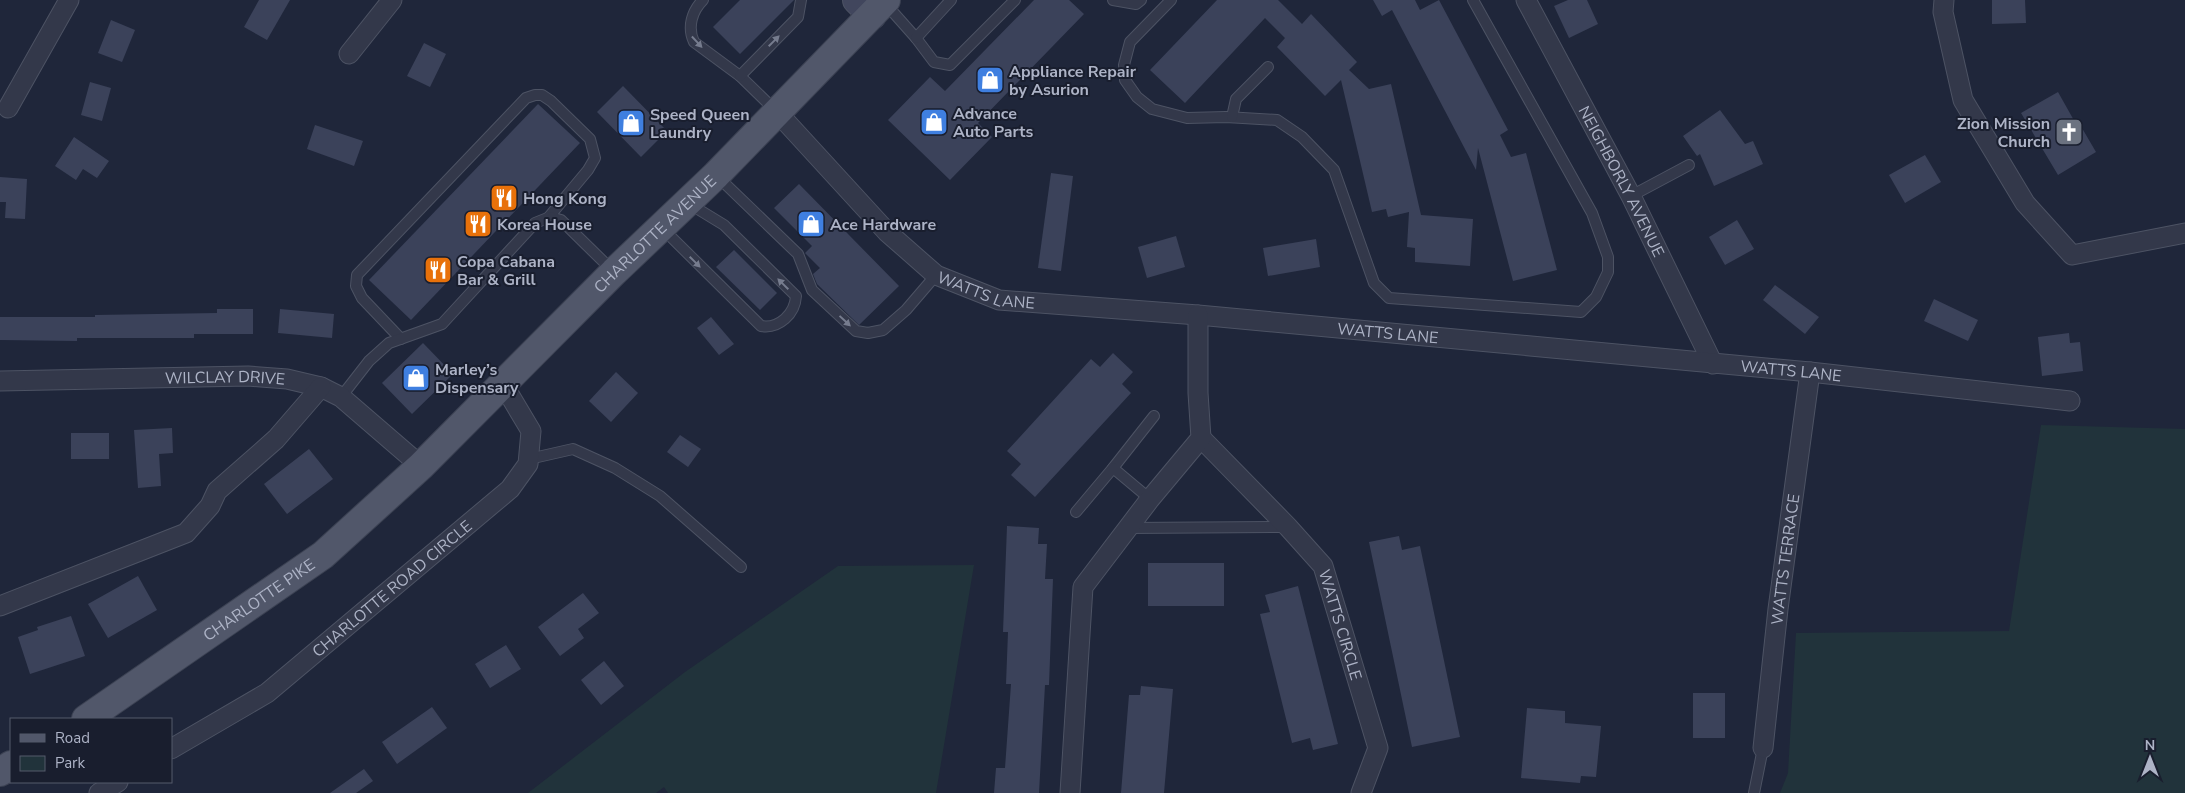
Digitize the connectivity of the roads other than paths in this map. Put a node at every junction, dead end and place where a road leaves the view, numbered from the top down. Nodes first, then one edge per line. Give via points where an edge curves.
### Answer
1 (69, 0) edge
2 (392, 0) edge
3 (703, 0) edge
4 (801, 0) edge
5 (952, 0) edge
6 (1015, 0) edge
7 (1113, 0) edge
8 (1141, 0) edge
9 (1171, 0) edge
10 (1473, 0) edge
11 (1526, 0) edge
12 (1944, 0) edge
13 (875, 4) edge
14 (916, 38) junction
15 (349, 54) dead end
16 (1268, 67) dead end
17 (740, 76) junction
18 (8, 108) dead end
19 (777, 112) junction
20 (1232, 117) junction
21 (1689, 165) dead end
22 (716, 175) junction
23 (1631, 196) junction
24 (687, 202) junction
25 (548, 218) junction
26 (661, 227) junction
27 (2185, 233) edge
28 (614, 272) junction
29 (936, 274) junction
30 (1198, 315) junction
31 (402, 339) junction
32 (1713, 364) junction
33 (1810, 372) junction
34 (0, 381) edge
35 (503, 384) junction
36 (321, 386) junction
37 (341, 397) junction
38 (2070, 401) dead end
39 (1154, 416) dead end
40 (1201, 438) junction
41 (529, 459) junction
42 (420, 466) junction
43 (1113, 468) junction
44 (1150, 499) junction
45 (1076, 512) dead end
46 (1288, 527) junction
47 (1128, 528) junction
48 (741, 567) dead end
49 (0, 606) edge
50 (87, 718) edge
51 (172, 748) edge
52 (1763, 748) joint
53 (116, 783) edge
54 (99, 793) edge
55 (1070, 793) edge
56 (1362, 793) edge
57 (1754, 793) edge

1 - 18 street
2 - 15 street
3 -> 17 lane via 691,20 690,34 694,42
17 -> 4 lane via 798,17
5 - 14 lane
6 - 14 lane via 950,65 934,62
7 - 8 lane via 1136,4
9 - 20 lane via 1130,42 1124,65 1125,80 1136,97 1152,109 1187,118
10 - 20 lane via 1592,213 1608,257 1608,272 1596,297 1581,312 1389,298 1374,283 1334,170 1302,137 1277,120
11 - 23 street, NEIGHBORLY AVENUE
12 - 27 street via 1943,12 1963,100 2025,203 2072,255
13 - 14 lane
13 - 19 main road, CHARLOTTE AVENUE
16 - 20 lane via 1236,99
17 - 19 lane
19 - 22 main road, CHARLOTTE AVENUE
19 - 29 street, WATTS LANE via 887,232
21 - 23 lane
22 - 24 main road, CHARLOTTE AVENUE
22 -> 29 lane via 798,254 812,290 856,331 883,330 906,310
23 - 32 street, NEIGHBORLY AVENUE
24 - 26 main road, CHARLOTTE AVENUE
26 -> 24 lane via 760,326 778,324 792,312 796,296 724,225
25 - 28 lane via 561,220
25 - 31 lane via 535,223 442,324
25 - 31 lane via 595,158 590,139 551,101 535,95 526,98 357,275 356,286 362,298
26 - 28 main road, CHARLOTTE AVENUE
28 - 35 main road, CHARLOTTE AVENUE
29 - 30 street, WATTS LANE via 999,300
30 - 32 street, WATTS LANE
30 - 40 street
31 - 37 lane via 389,343 368,361
32 - 33 street, WATTS LANE
33 - 38 street, WATTS LANE
33 - 52 street, WATTS TERRACE
34 - 36 street, WILCLAY DRIVE via 248,376
35 - 41 street, CHARLOTTE ROAD CIRCLE via 531,431
35 - 42 main road, CHARLOTTE AVENUE
36 - 37 street, WILCLAY DRIVE
36 - 49 street via 276,439 217,491 210,506 186,533
37 - 42 street, WILCLAY DRIVE
39 - 43 lane
40 - 44 street
40 - 46 street, WATTS CIRCLE
41 - 48 lane via 573,449 615,468 660,496
41 - 51 street, CHARLOTTE ROAD CIRCLE via 510,488 266,693
42 - 50 main road, CHARLOTTE PIKE via 323,555
43 - 44 lane
43 - 45 lane
44 - 47 street
46 - 47 lane
46 - 56 street, WATTS CIRCLE via 1323,566 1378,748
47 - 55 street via 1083,587
52 - 57 lane
53 - 54 street

